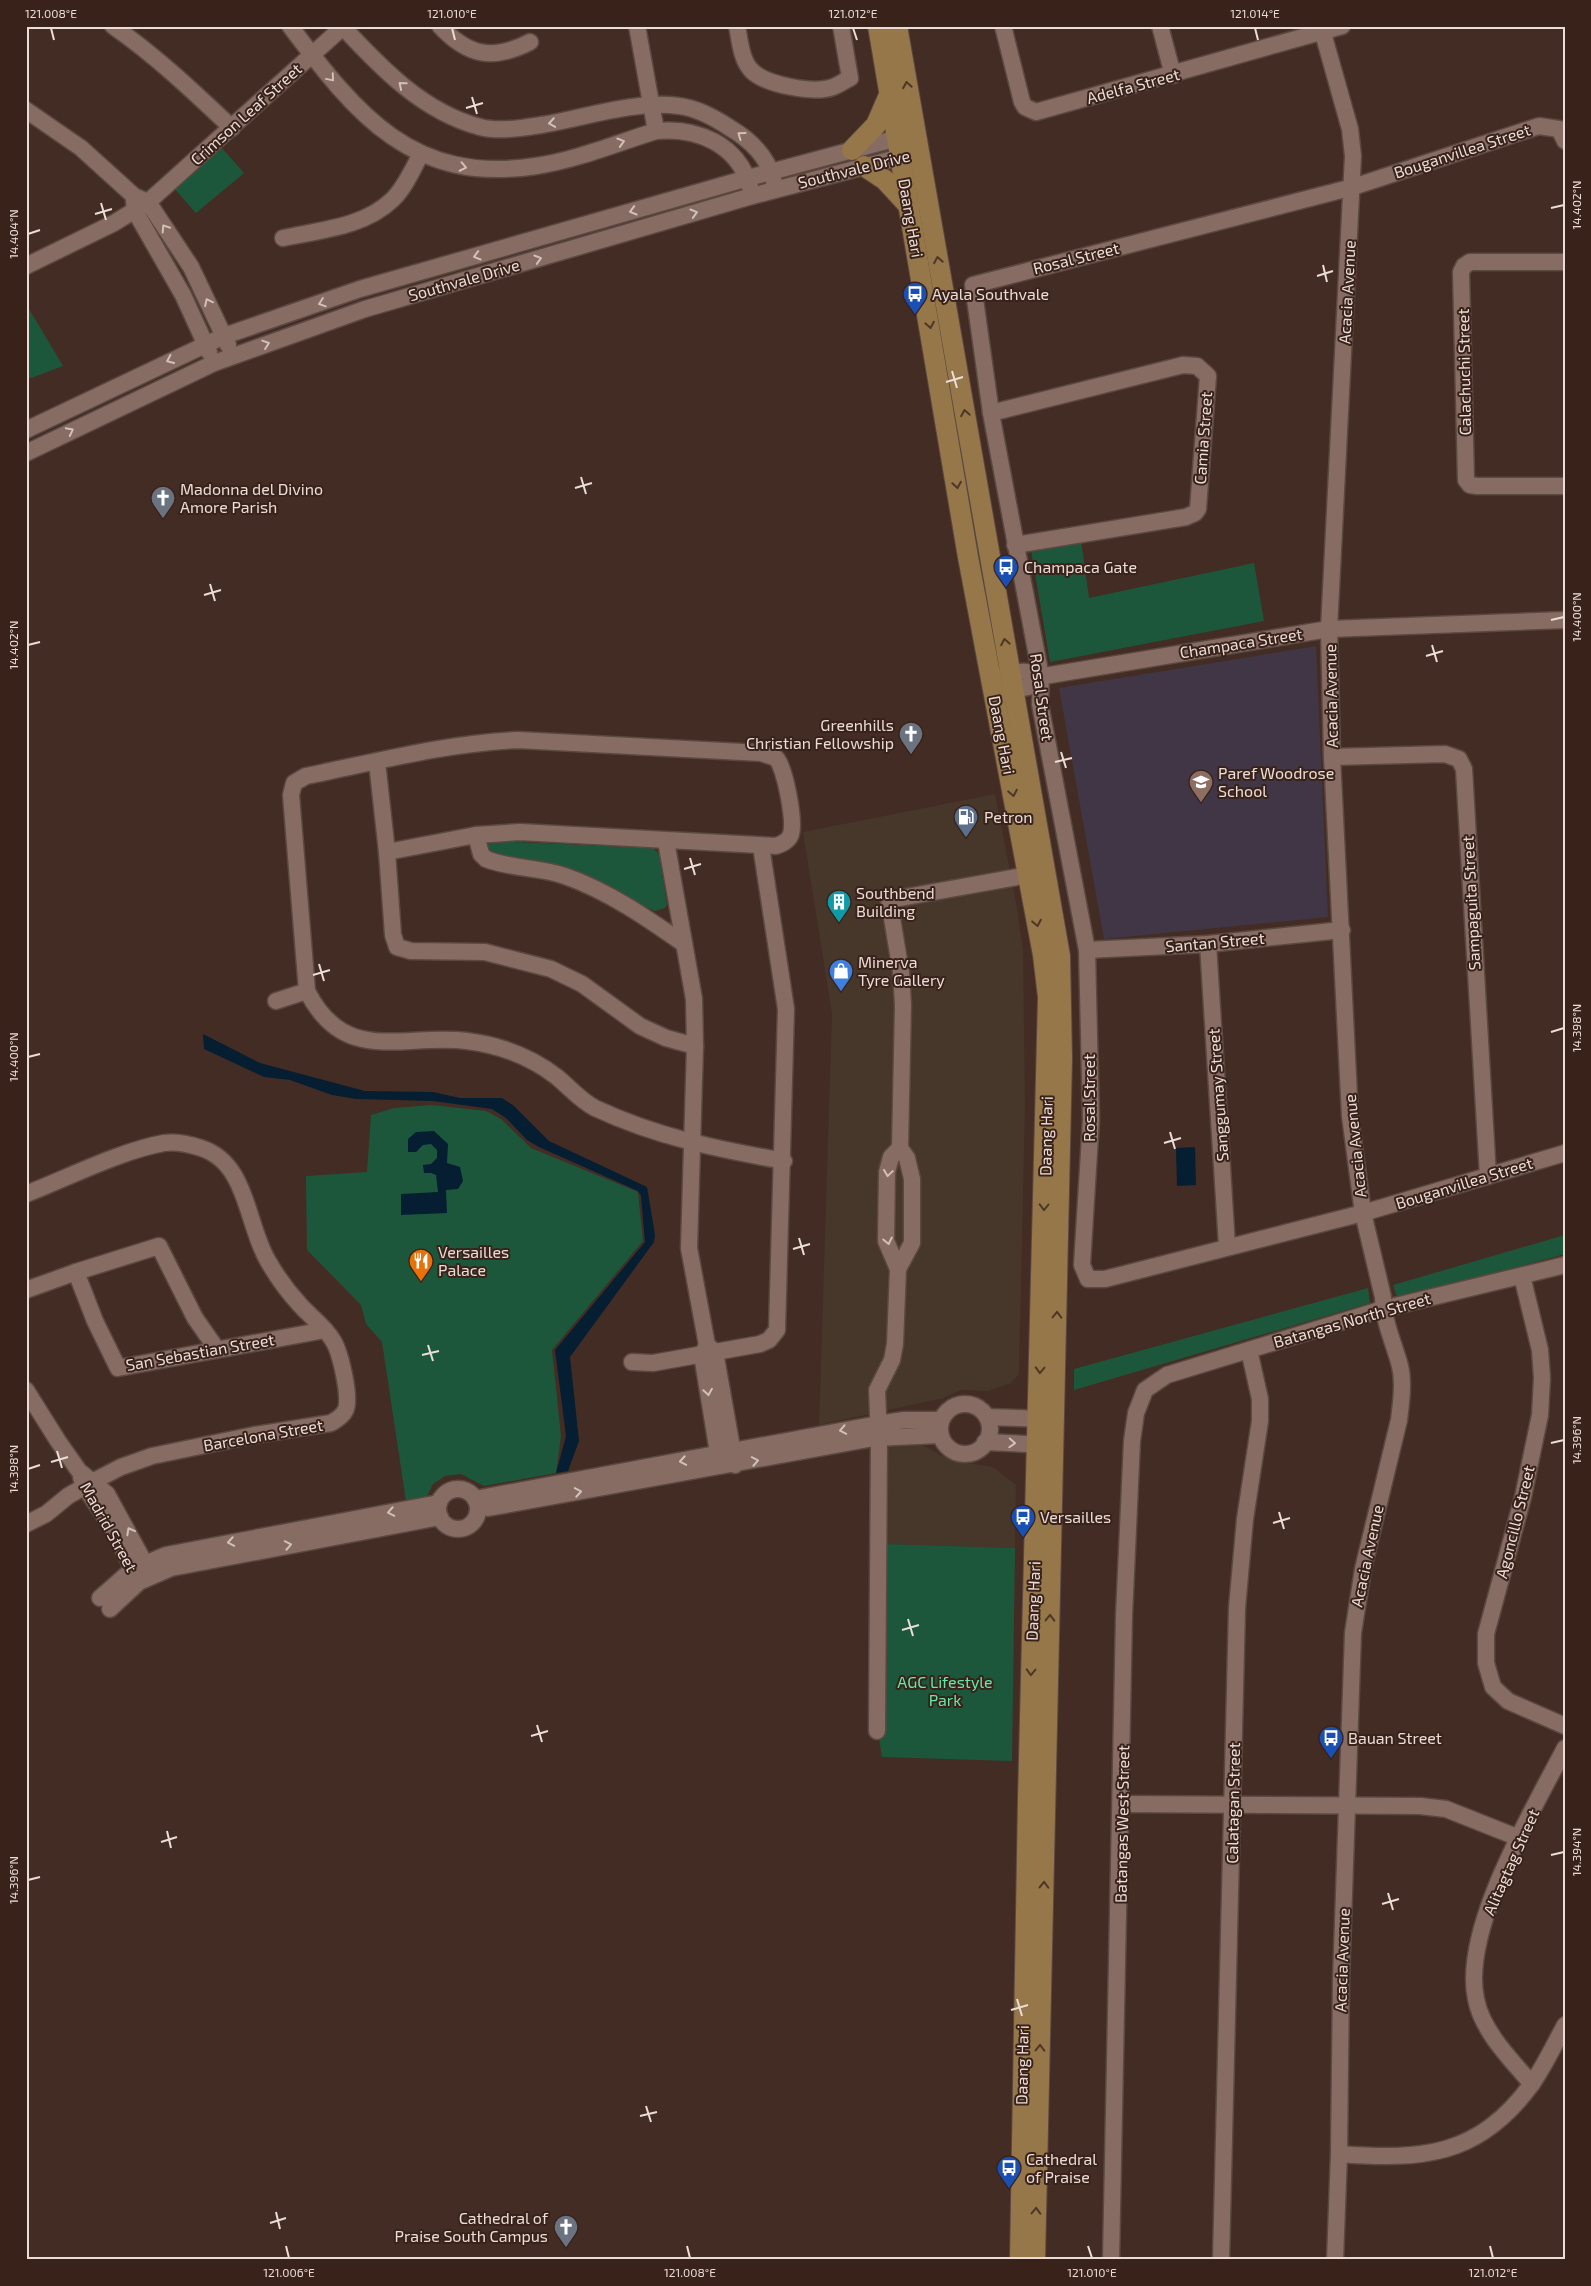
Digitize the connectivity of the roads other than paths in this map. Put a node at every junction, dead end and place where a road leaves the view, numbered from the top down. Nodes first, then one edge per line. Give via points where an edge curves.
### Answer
1 (113, 26) edge
2 (290, 26) edge
3 (440, 26) edge
4 (637, 26) edge
5 (737, 26) edge
6 (842, 26) edge
7 (878, 26) edge
8 (897, 26) edge
9 (1003, 26) edge
10 (1160, 26) edge
11 (1342, 26) edge
12 (343, 27) edge
13 (1322, 30) edge
14 (530, 42) dead end
15 (312, 55) junction
16 (1173, 75) junction
17 (889, 93) junction
18 (650, 105) junction
19 (26, 110) edge
20 (232, 128) junction
21 (656, 131) junction
22 (1565, 141) edge
23 (908, 145) junction
24 (852, 150) junction
25 (421, 154) junction
26 (864, 166) junction
27 (772, 172) junction
28 (748, 178) junction
29 (1353, 187) junction
30 (776, 189) junction
31 (752, 196) junction
32 (139, 203) junction
33 (910, 208) junction
34 (283, 238) dead end
35 (29, 260) edge
36 (1565, 262) edge
37 (224, 336) junction
38 (206, 344) junction
39 (232, 356) junction
40 (214, 363) junction
41 (990, 412) junction
42 (26, 430) edge
43 (26, 453) edge
44 (1565, 486) edge
45 (1015, 545) junction
46 (1565, 620) edge
47 (1329, 629) junction
48 (1018, 681) junction
49 (1332, 757) junction
50 (377, 762) junction
51 (476, 835) junction
52 (666, 841) junction
53 (760, 846) junction
54 (387, 852) junction
55 (1028, 875) junction
56 (1342, 930) junction
57 (684, 944) junction
58 (1208, 944) junction
59 (1087, 950) junction
60 (307, 990) junction
61 (276, 1001) dead end
62 (696, 1046) junction
63 (692, 1144) junction
64 (900, 1148) junction
65 (1565, 1153) edge
66 (784, 1161) junction
67 (1488, 1176) junction
68 (26, 1194) edge
69 (886, 1207) junction
70 (912, 1207) junction
71 (1363, 1214) junction
72 (1227, 1246) junction
73 (1565, 1265) edge
74 (898, 1269) junction
75 (76, 1272) junction
76 (1522, 1276) junction
77 (26, 1290) edge
78 (1383, 1309) junction
79 (325, 1330) junction
80 (216, 1348) junction
81 (1249, 1350) junction
82 (708, 1351) junction
83 (632, 1362) dead end
84 (26, 1390) edge
85 (1145, 1390) joint
86 (986, 1417) junction
87 (1046, 1419) junction
88 (941, 1428) junction
89 (878, 1431) junction
90 (985, 1442) junction
91 (1046, 1445) junction
92 (726, 1460) junction
93 (86, 1479) junction
94 (477, 1504) junction
95 (440, 1510) junction
96 (26, 1524) edge
97 (142, 1572) junction
98 (105, 1604) dead end
99 (1565, 1726) edge
100 (876, 1732) dead end
101 (1565, 1748) edge
102 (1122, 1804) junction
103 (1233, 1804) junction
104 (1348, 1807) junction
105 (1519, 1838) junction
106 (1565, 2025) edge
107 (1532, 2084) junction
108 (1339, 2154) junction
109 (1020, 2260) edge
110 (1034, 2260) edge
111 (1111, 2260) edge
112 (1221, 2260) edge
113 (1335, 2260) edge

1 - 20 street via 189,87
2 - 15 street
3 - 14 street via 469,51 488,54 514,50
4 - 18 street
5 - 6 street via 743,56 751,70 760,78 808,91 832,88 850,78
7 - 17 main road, Daang Hari
23 -> 8 main road, Daang Hari
9 - 16 street, Adelfa Street via 1022,102 1031,111
10 - 16 street
11 - 13 street, Adelfa Street
12 - 15 street, Crimson Leaf Street
18 -> 12 street via 516,128 482,127 417,98
13 - 16 street, Adelfa Street
13 - 29 street, Acacia Avenue via 1350,129
15 - 20 street, Crimson Leaf Street
15 -> 25 street via 367,119
17 - 23 main road, Daang Hari
17 - 24 main road via 876,125
18 - 21 street
27 -> 18 street via 752,143 721,122 700,111
19 - 32 street via 81,148
20 - 32 street, Crimson Leaf Street
25 -> 21 street via 477,170 507,169 562,160
21 - 28 street via 676,129 711,140 732,156
22 - 29 street, Bouganvillea Street via 1559,129 1539,126
23 - 24 street, Southvale Drive
23 - 26 street, Southvale Drive
23 - 33 main road, Daang Hari
48 -> 23 main road, Daang Hari
24 - 27 street, Southvale Drive
25 - 34 street via 394,199 379,211 362,220
26 - 30 street, Southvale Drive
26 - 33 main road via 894,188
27 - 28 street, Southvale Drive
27 - 30 street
28 - 31 street
28 -> 37 street, Southvale Drive via 360,289
29 - 41 street, Rosal Street via 973,285
29 - 47 street, Acacia Avenue
30 - 31 street, Southvale Drive
39 -> 31 street, Southvale Drive via 365,310
32 - 35 street, Crimson Leaf Street
37 -> 32 street via 191,267
32 - 38 street
33 -> 48 main road, Daang Hari via 968,557
36 - 44 street, Calachuchi Street via 1470,262 1461,272 1466,480 1477,486
37 - 38 street, Southvale Drive
37 - 39 street
38 - 40 street
38 -> 42 street, Southvale Drive
39 - 40 street, Southvale Drive
43 -> 40 street, Southvale Drive
41 - 45 street, Rosal Street
41 - 45 street, Camia Street via 1183,365 1197,366 1208,376 1198,509 1195,514
45 - 48 street, Rosal Street
46 - 47 street, Champaca Street
47 - 48 street, Champaca Street
47 - 49 street, Acacia Avenue
48 -> 55 main road, Daang Hari
48 - 59 street, Rosal Street via 1040,704
87 -> 48 main road, Daang Hari via 1062,1058 1062,982
49 - 56 street, Acacia Avenue
49 - 67 street, Sampaguita Street via 1445,754 1459,759 1464,769
50 - 53 street via 457,745 518,740 770,754 781,763 783,770 791,835 776,846
50 - 54 street
50 - 60 street via 306,776 294,783 292,789
51 - 52 street via 520,832
51 - 54 street
51 - 57 street via 481,854 486,859 581,882 651,920
52 - 53 street
52 - 57 street
53 - 66 street via 786,1010
54 - 62 street via 393,935 397,947 412,951 485,952 551,969 582,984 640,1026 666,1038
55 - 64 street via 889,900 903,1005
55 -> 87 main road, Daang Hari via 1048,997
56 - 58 street, Santan Street
56 - 71 street, Acacia Avenue via 1350,1116
57 - 62 street via 694,999
58 - 59 street, Santan Street
58 - 72 street, Sanggumay Street
59 - 72 street, Rosal Street via 1091,1120 1082,1265 1088,1279 1105,1278
60 - 61 street
60 - 63 street via 317,1010 353,1037 373,1041 466,1041 497,1047 535,1062 592,1107 636,1126
62 - 63 street
63 - 66 street
63 - 82 street via 689,1248
64 -> 69 street via 891,1157 887,1172
64 - 70 street via 907,1158 912,1179
65 - 67 street, Bouganvillea Street
66 - 82 street via 777,1330 769,1340 760,1344
67 - 71 street, Bouganvillea Street
68 - 79 street, Barcelona Street via 144,1148 185,1143 204,1149 223,1159 233,1172 267,1260 282,1284
69 - 70 street via 894,1195 899,1194 904,1195
69 - 70 street via 894,1220 899,1221 908,1217
69 -> 74 street via 886,1241
70 - 74 street via 912,1243
71 - 72 street, Rosal Street
71 - 78 street, Acacia Avenue
73 - 76 street, Batangas North Street
74 - 89 street via 892,1360 877,1390
75 - 77 street
75 - 80 street via 159,1246 195,1318
75 - 80 street, San Sebastian Street via 94,1321 118,1368
76 - 78 street, Batangas North Street
76 - 99 street, Agoncillo Street via 1540,1350 1540,1415 1523,1496 1486,1634 1486,1663 1493,1687 1508,1701
78 - 81 street, Batangas North Street
78 - 104 street, Acacia Avenue via 1400,1368 1402,1396 1356,1598
79 - 80 street, San Sebastian Street
79 - 93 street, Barcelona Street via 340,1354 348,1402 340,1418 331,1423 152,1456
81 - 85 street, Batangas North Street via 1167,1375
81 - 103 street, Calatagan Street via 1260,1398 1260,1421 1245,1519 1237,1608
82 - 83 street via 653,1362
82 - 92 street
84 - 93 street, Madrid Street via 58,1442
85 - 102 street, Batangas West Street via 1136,1413 1132,1441 1124,1616
86 - 87 street
86 - 88 street via 975,1406 967,1404 951,1408
86 - 90 street via 989,1430
87 - 91 main road, Daang Hari
88 - 89 street via 904,1420
88 - 90 street via 944,1442 957,1452 973,1452
89 - 92 street
89 - 100 street
90 -> 91 street
91 -> 109 main road, Daang Hari via 1028,1808
110 -> 91 main road, Daang Hari
92 - 94 street
93 - 96 street, Barcelona Street via 46,1514
93 - 97 street, Madrid Street via 107,1494
94 - 95 street via 463,1490 455,1489 448,1492
94 - 95 street via 476,1518 462,1528 453,1528
95 - 97 street
97 - 98 street
101 - 105 street, Alitagtag Street
102 - 103 street
102 - 111 street, Batangas West Street
103 - 104 street
103 - 112 street, Calatagan Street
104 - 105 street via 1446,1809
104 - 108 street, Acacia Avenue via 1341,1980
105 - 107 street, Alitagtag Street via 1487,1907 1474,1978 1476,2000 1492,2036
106 - 107 street
107 - 108 street via 1497,2122 1468,2141 1434,2153 1388,2158
108 - 113 street, Acacia Avenue

